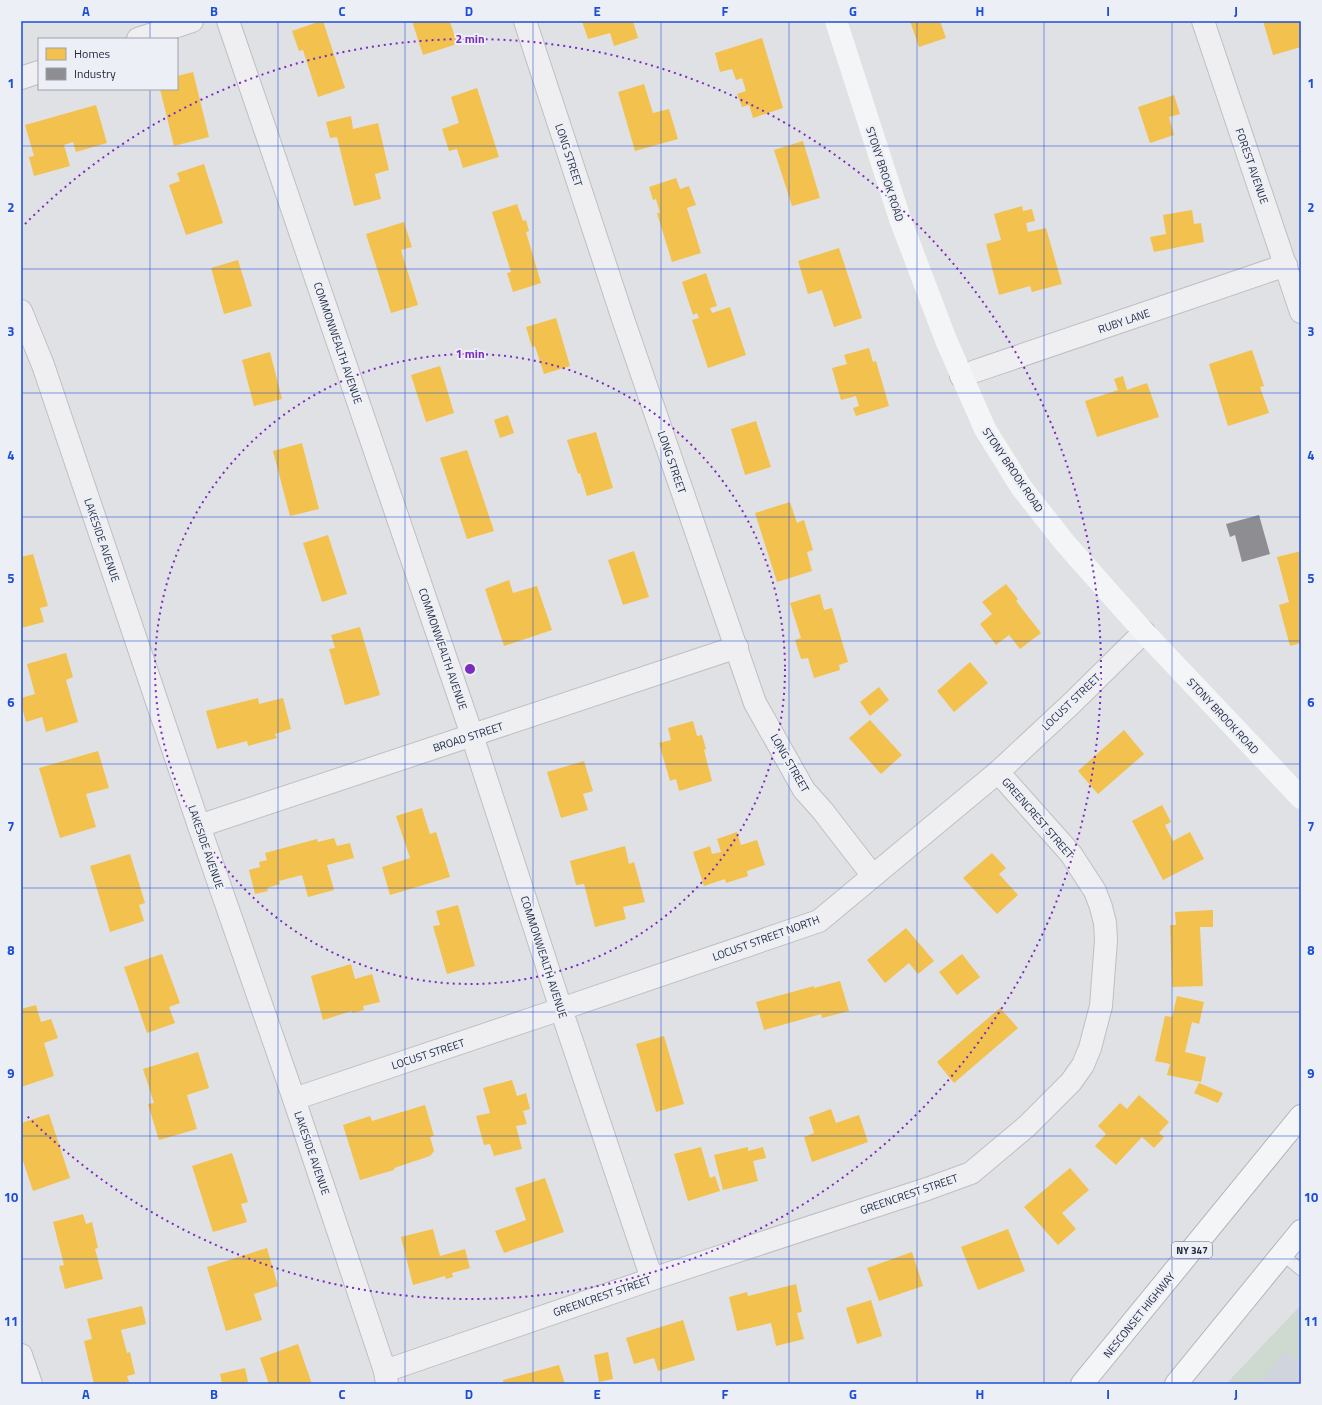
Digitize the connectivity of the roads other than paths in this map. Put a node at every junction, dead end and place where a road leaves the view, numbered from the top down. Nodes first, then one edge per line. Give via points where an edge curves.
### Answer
1 (192, 21) edge
2 (228, 21) edge
3 (525, 21) edge
4 (836, 21) edge
5 (1202, 21) edge
6 (141, 38) edge
7 (38, 72) edge
8 (21, 78) edge
9 (1286, 266) junction
10 (21, 311) edge
11 (1301, 312) edge
12 (961, 376) junction
13 (1144, 632) junction
14 (737, 647) junction
15 (472, 735) junction
16 (998, 772) junction
17 (1301, 798) edge
18 (199, 826) junction
19 (873, 876) junction
20 (562, 1009) junction
21 (294, 1099) junction
22 (1301, 1116) edge
23 (1301, 1231) edge
24 (1282, 1254) junction
25 (1301, 1270) edge
26 (652, 1279) junction
27 (21, 1355) edge
28 (386, 1377) edge
29 (31, 1384) edge
30 (1082, 1384) edge
31 (1176, 1384) edge

1 - 6 street
2 - 15 street, COMMONWEALTH AVENUE
3 - 14 street, LONG STREET via 623,320
4 - 12 main road, STONY BROOK ROAD via 900,219
5 - 9 street, FOREST AVENUE
7 - 8 street
9 - 11 street, FOREST AVENUE
9 - 12 street, RUBY LANE
10 - 18 street, LAKESIDE AVENUE via 43,365
12 - 13 main road, STONY BROOK ROAD via 985,429 1021,487 1065,543
13 - 16 street, LOCUST STREET
13 - 17 main road, STONY BROOK ROAD
14 - 15 street, BROAD STREET
14 - 19 street, LONG STREET via 755,703 804,790
15 - 18 street, BROAD STREET
15 - 20 street, COMMONWEALTH AVENUE
16 - 19 street, LOCUST STREET NORTH
16 - 26 street, GREENCREST STREET via 1071,854 1095,891 1105,923 1101,1006 1090,1048 1071,1082 1027,1126 970,1173
18 - 21 street, LAKESIDE AVENUE
19 - 20 street, LOCUST STREET NORTH via 819,921
20 - 21 street, LOCUST STREET
20 - 26 street, COMMONWEALTH AVENUE
21 - 28 street, LAKESIDE AVENUE
22 - 30 main road, NESCONSET HIGHWAY / NY 347
23 - 24 main road
24 - 25 lane
24 - 31 main road
26 - 28 street, GREENCREST STREET
27 - 29 street

